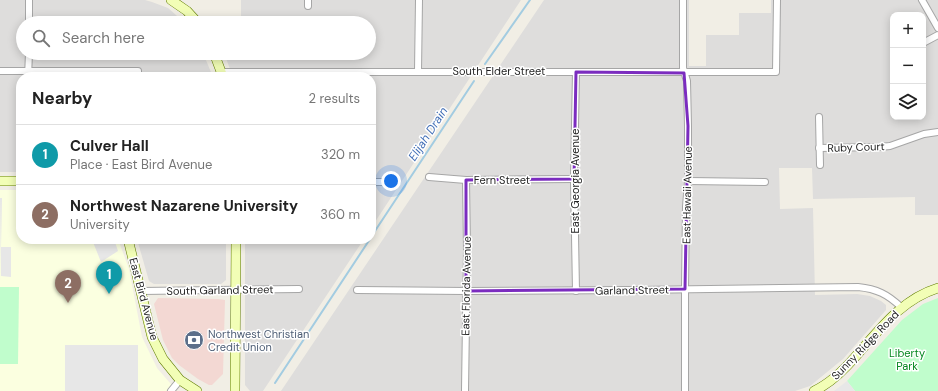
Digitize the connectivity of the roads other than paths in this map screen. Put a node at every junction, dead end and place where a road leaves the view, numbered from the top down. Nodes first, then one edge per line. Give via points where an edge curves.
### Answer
1 (29, 0) edge
2 (171, 0) edge
3 (419, 0) edge
4 (683, 0) edge
5 (776, 0) edge
6 (922, 0) edge
7 (28, 16) edge
8 (192, 16) edge
9 (938, 28) edge
10 (938, 34) edge
11 (926, 41) edge
12 (28, 60) edge
13 (217, 60) edge
14 (0, 71) edge
15 (418, 71) junction
16 (28, 72) edge
17 (221, 72) edge
18 (376, 72) edge
19 (576, 72) junction
20 (16, 73) edge
21 (684, 73) junction
22 (819, 117) dead end
23 (938, 132) edge
24 (819, 148) junction
25 (820, 165) dead end
26 (429, 177) dead end
27 (574, 179) junction
28 (466, 180) junction
29 (0, 181) edge
30 (16, 181) edge
31 (688, 181) junction
32 (376, 182) edge
33 (390, 182) dead end
34 (765, 182) dead end
35 (129, 244) edge
36 (236, 244) edge
37 (938, 288) edge
38 (299, 289) dead end
39 (685, 289) junction
40 (235, 290) junction
41 (358, 290) dead end
42 (142, 291) junction
43 (576, 291) junction
44 (466, 292) junction
45 (901, 307) junction
46 (180, 380) junction
47 (172, 391) edge
48 (197, 391) edge
49 (235, 391) edge
50 (465, 391) edge
51 (685, 391) edge
52 (814, 391) edge

1 - 7 street
2 - 8 street
3 - 15 street
4 - 21 street, East Hawaii Avenue
5 - 21 street, South Elder Street via 776,72
6 - 9 street
10 - 11 street
12 - 16 street
13 - 17 street
14 - 20 street
15 - 18 street, South Elder Street
15 - 19 street, South Elder Street
19 - 21 street, South Elder Street
19 - 27 street, East Georgia Avenue
21 - 31 street, East Hawaii Avenue via 687,81
22 - 24 street, Ruby Court
23 - 24 street, Ruby Court via 890,146
24 - 25 street, Ruby Court
26 - 28 street, Fern Street
27 - 28 street, Fern Street
27 - 43 street, East Georgia Avenue
28 - 44 street, East Florida Avenue
29 - 30 street
31 - 34 street
31 - 39 street, East Hawaii Avenue
32 - 33 street
35 - 42 street, East Bird Avenue
36 - 40 street
37 - 45 street, Sunny Ridge Road
38 - 40 street, South Garland Street
39 - 43 street, Garland Street
39 - 45 street, Garland Street via 858,287 879,291
39 - 51 street, East Hawaii Avenue
40 - 42 street, South Garland Street
40 - 49 street
41 - 44 street, Garland Street
42 - 46 street, East Bird Avenue via 152,337 163,359
43 - 44 street, Garland Street
44 - 50 street, East Florida Avenue
45 - 52 street, Sunny Ridge Road via 846,367
46 - 47 street
46 - 48 street, East Bird Avenue

